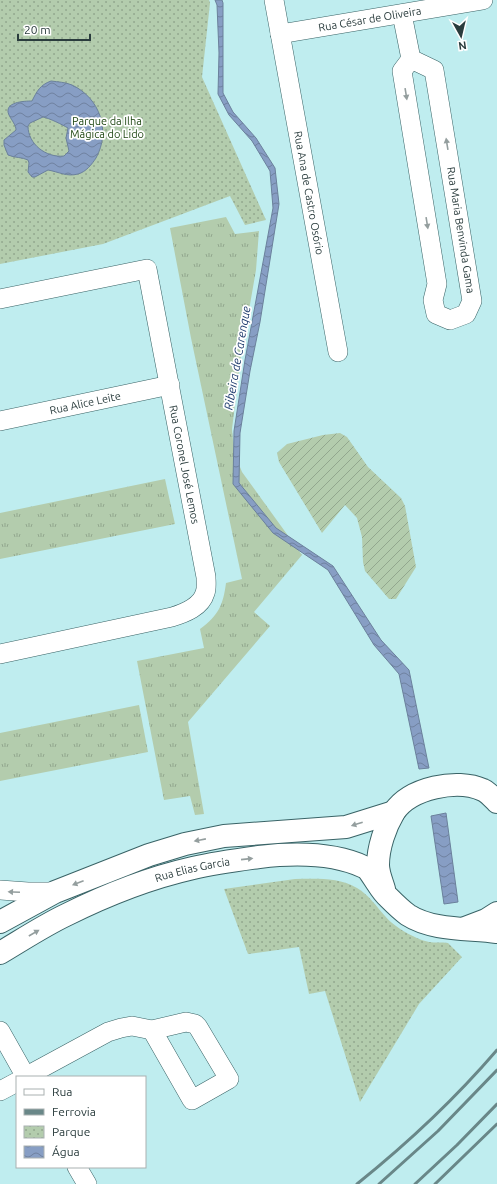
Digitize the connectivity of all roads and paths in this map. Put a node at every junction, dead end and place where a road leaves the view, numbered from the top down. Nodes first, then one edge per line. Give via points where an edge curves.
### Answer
1 (274, 0) edge
2 (484, 0) edge
3 (402, 14) junction
4 (280, 34) junction
5 (411, 59) junction
6 (0, 299) edge
7 (338, 352) dead end
8 (170, 385) junction
9 (0, 421) edge
10 (0, 654) edge
11 (493, 792) edge
12 (394, 812) junction
13 (0, 890) edge
14 (55, 892) junction
15 (386, 896) junction
16 (497, 912) edge
17 (0, 922) edge
18 (462, 929) junction
19 (497, 932) edge
20 (0, 953) edge
21 (152, 1030) dead end
22 (0, 1031) edge
23 (25, 1076) edge
24 (28, 1076) edge
25 (16, 1083) edge
26 (0, 1091) edge
27 (79, 1168) edge
28 (87, 1184) edge

1 - 4 street, Rua Ana de Castro Osório
2 - 3 street, Rua César de Oliveira
3 - 4 street, Rua César de Oliveira
3 - 5 street
4 - 7 street, Rua Ana de Castro Osório
5 -> 5 street, Rua Maria Benvinda Gama via 402,71 437,284 433,300 436,314 450,320 466,314 472,301 434,70
6 - 8 street, Rua Coronel José Lemos via 147,268
8 - 9 street, Rua Alice Leite
8 - 10 street, Rua Coronel José Lemos via 206,576 205,594 198,604 187,612 172,617
11 - 12 street via 464,785 444,785 421,792 404,802
12 -> 14 street via 346,827 224,836 185,844 149,855
12 - 15 street via 380,849 378,866
14 -> 13 street
14 - 17 street
15 - 18 street, Rua Elias Garcia via 409,915 427,923
20 -> 15 street, Rua Elias Garcia via 65,915 124,890 157,878 232,860 277,855 320,855 344,860 365,867
16 - 18 street via 486,920
18 - 19 street, Rua Elias Garcia
21 - 24 street via 132,1026 108,1032
22 - 23 street
25 - 26 street
27 - 28 street

